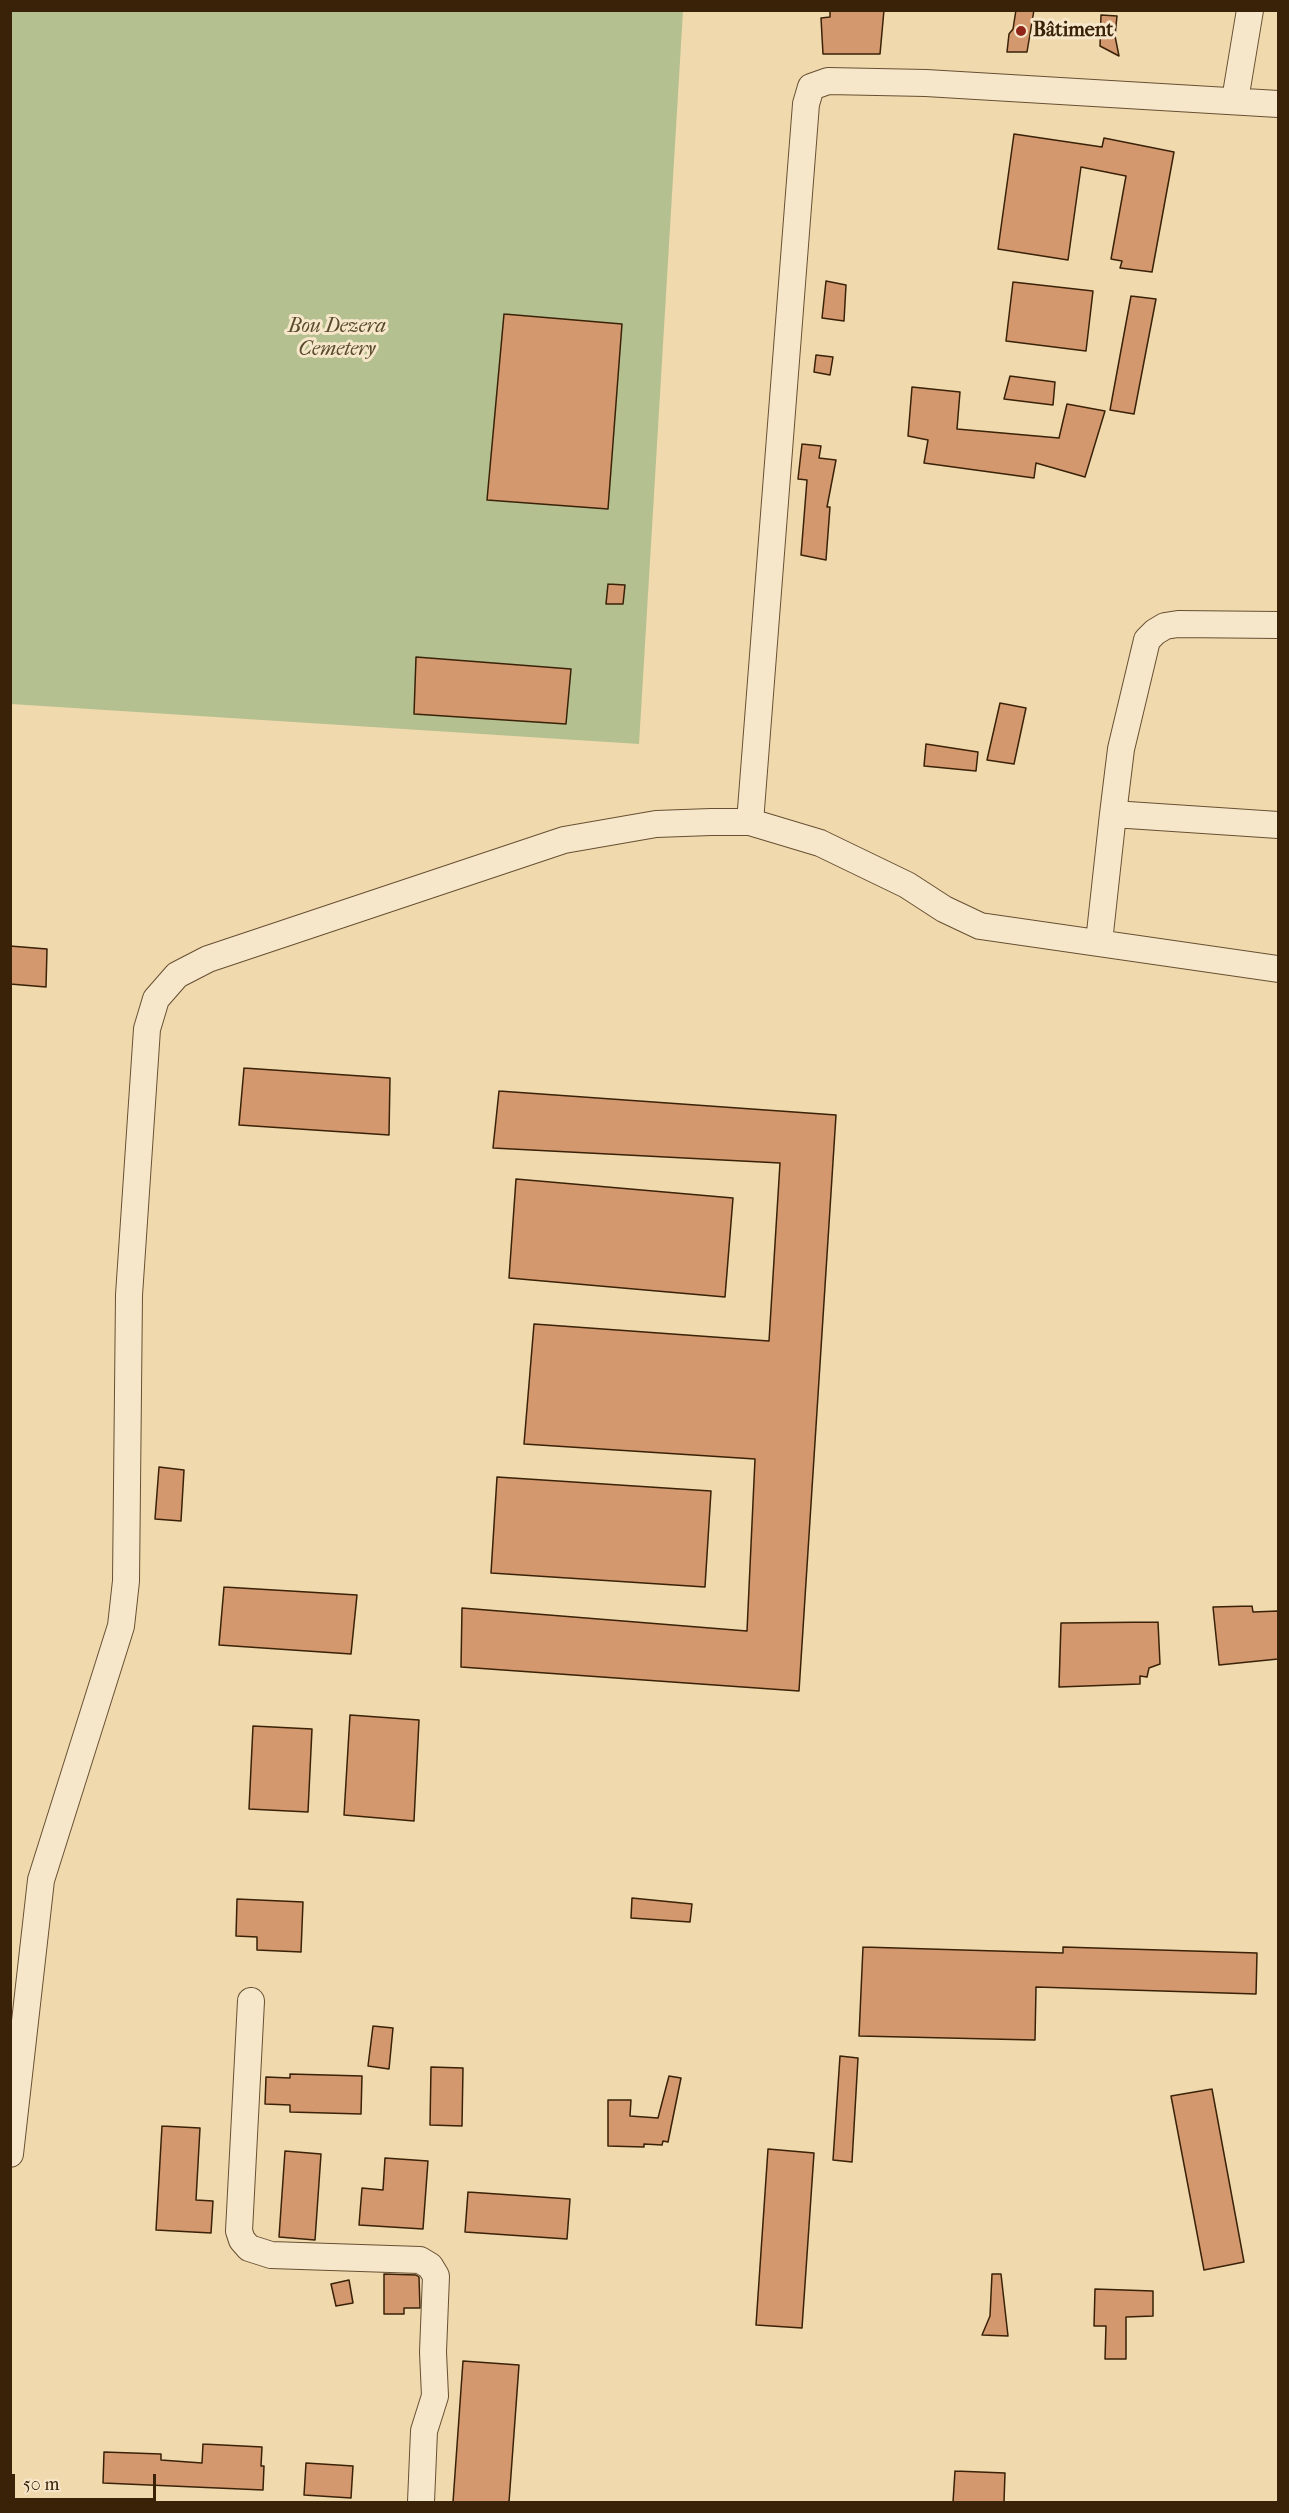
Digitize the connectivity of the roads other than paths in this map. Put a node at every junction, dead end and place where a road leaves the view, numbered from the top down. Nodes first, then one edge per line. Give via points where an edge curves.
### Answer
1 (1250, 10) edge
2 (1235, 100) junction
3 (1278, 104) edge
4 (1278, 625) edge
5 (1113, 814) junction
6 (750, 822) junction
7 (1278, 825) edge
8 (1099, 942) junction
9 (1278, 969) edge
10 (251, 2001) dead end
11 (10, 2154) edge
12 (421, 2502) edge

1 - 2 lane
2 - 3 lane
2 - 6 lane via 926,83 828,81 812,87 806,104
4 - 5 lane via 1178,624 1165,626 1147,640 1121,749
5 - 7 lane
5 - 8 lane
6 - 8 lane via 794,833 852,857 980,926
6 - 11 lane via 656,824 564,840 208,959 177,975 156,999 147,1029 129,1295 126,1581 121,1626 41,1880
8 - 9 lane
10 - 12 lane via 239,2231 242,2240 249,2248 271,2255 420,2260 436,2276 435,2396 424,2431

